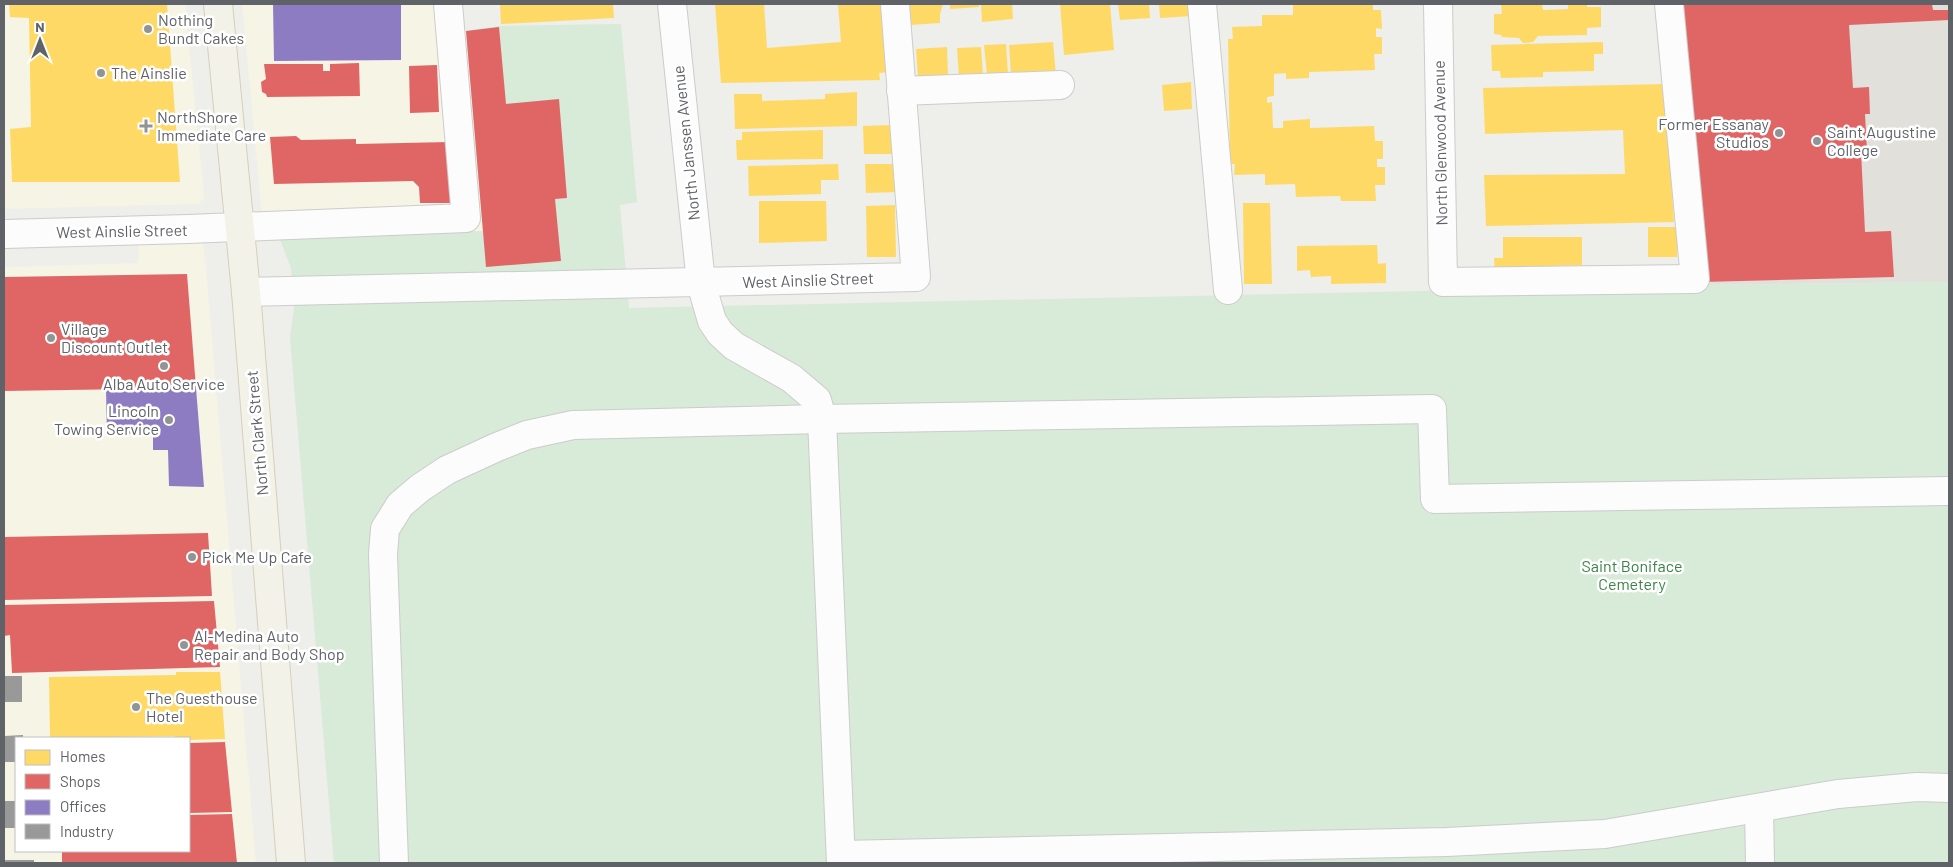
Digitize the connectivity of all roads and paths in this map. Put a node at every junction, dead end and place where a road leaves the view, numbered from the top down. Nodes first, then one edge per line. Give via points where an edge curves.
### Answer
1 (218, 4) edge
2 (448, 4) edge
3 (672, 4) edge
4 (895, 4) edge
5 (1202, 4) edge
6 (1438, 4) edge
7 (1669, 4) edge
8 (1060, 86) dead end
9 (901, 91) junction
10 (240, 227) junction
11 (4, 234) edge
12 (701, 283) junction
13 (1228, 290) dead end
14 (246, 292) junction
15 (822, 419) junction
16 (1949, 491) edge
17 (1949, 788) edge
18 (1759, 808) junction
19 (841, 859) edge
20 (291, 863) edge
21 (394, 863) edge
22 (1760, 863) edge

1 - 10 main road, North Clark Street
2 - 10 street, West Ainslie Street via 466,218
3 - 12 street, North Janssen Avenue
4 - 9 street
5 - 13 street
6 - 7 street, North Glenwood Avenue via 1443,282 1695,279
8 - 9 street
9 - 12 street, West Ainslie Street via 916,277
10 - 11 street, West Ainslie Street
10 - 14 main road, North Clark Street
12 - 14 street, West Ainslie Street
12 - 15 street, North Janssen Avenue via 712,321 720,333 734,346 791,378 817,400
14 - 20 main road, North Clark Street
15 - 16 street via 1432,409 1435,499
15 - 19 street, North Janssen Avenue
15 - 21 street via 573,425 526,435 497,447 447,470 400,504 385,529 383,554
17 - 18 street via 1917,787 1838,794
18 - 19 street via 1605,834 1446,842
18 - 22 street

